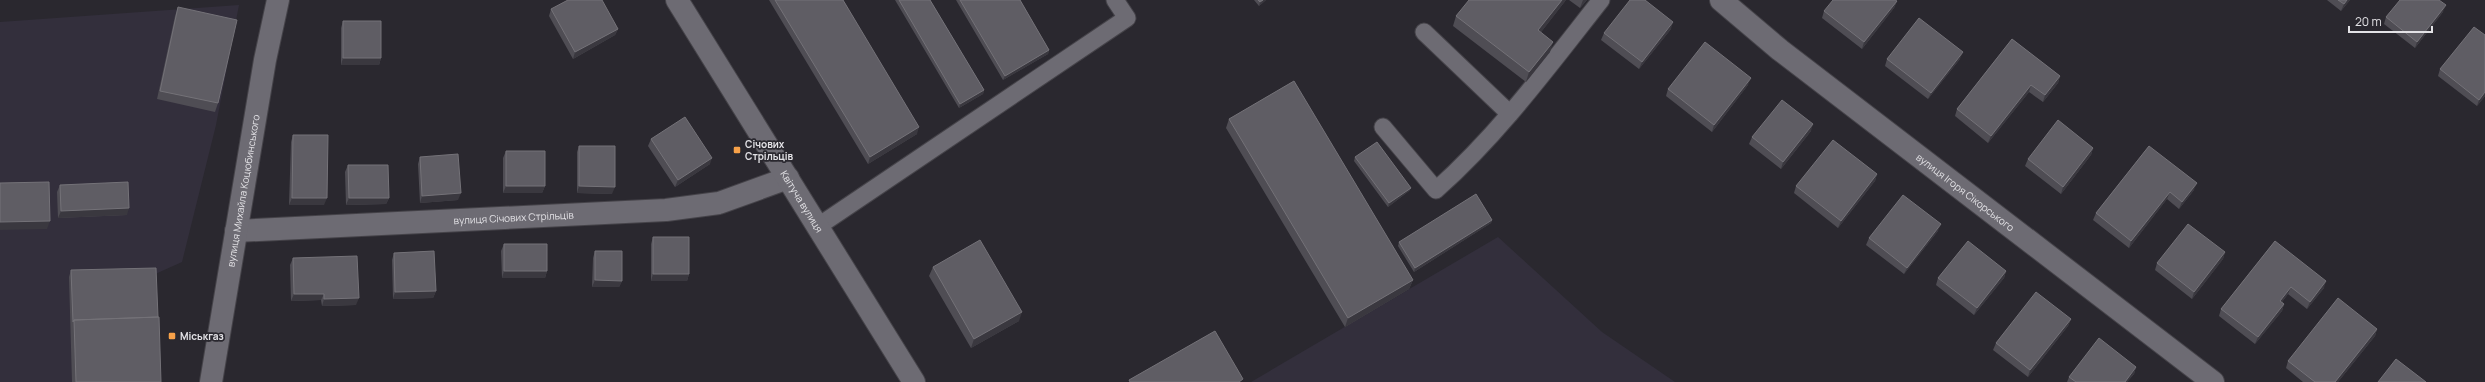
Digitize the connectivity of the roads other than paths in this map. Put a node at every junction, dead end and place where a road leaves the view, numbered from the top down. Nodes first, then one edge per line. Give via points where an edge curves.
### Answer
1 (278, 0) edge
2 (677, 0) edge
3 (1115, 0) edge
4 (1601, 0) edge
5 (1721, 0) edge
6 (1424, 32) dead end
7 (1510, 114) junction
8 (1383, 127) dead end
9 (788, 178) junction
10 (817, 227) junction
11 (236, 231) junction
12 (211, 382) edge
13 (914, 382) edge
14 (2213, 382) edge

1 - 11 street, вулиця Михайла Коцюбинського via 265,60
2 - 9 street, Квітуча вулиця
3 - 10 lane via 1127,18
4 - 7 lane
5 - 14 street, вулиця Ігоря Сікорського via 1780,50
6 - 7 lane
7 - 8 lane via 1466,164 1436,190
9 - 10 street, Квітуча вулиця
9 - 11 street, вулиця Січових Стрільців via 719,204 666,210
10 - 13 street, Квітуча вулиця
11 - 12 street, вулиця Михайла Коцюбинського

